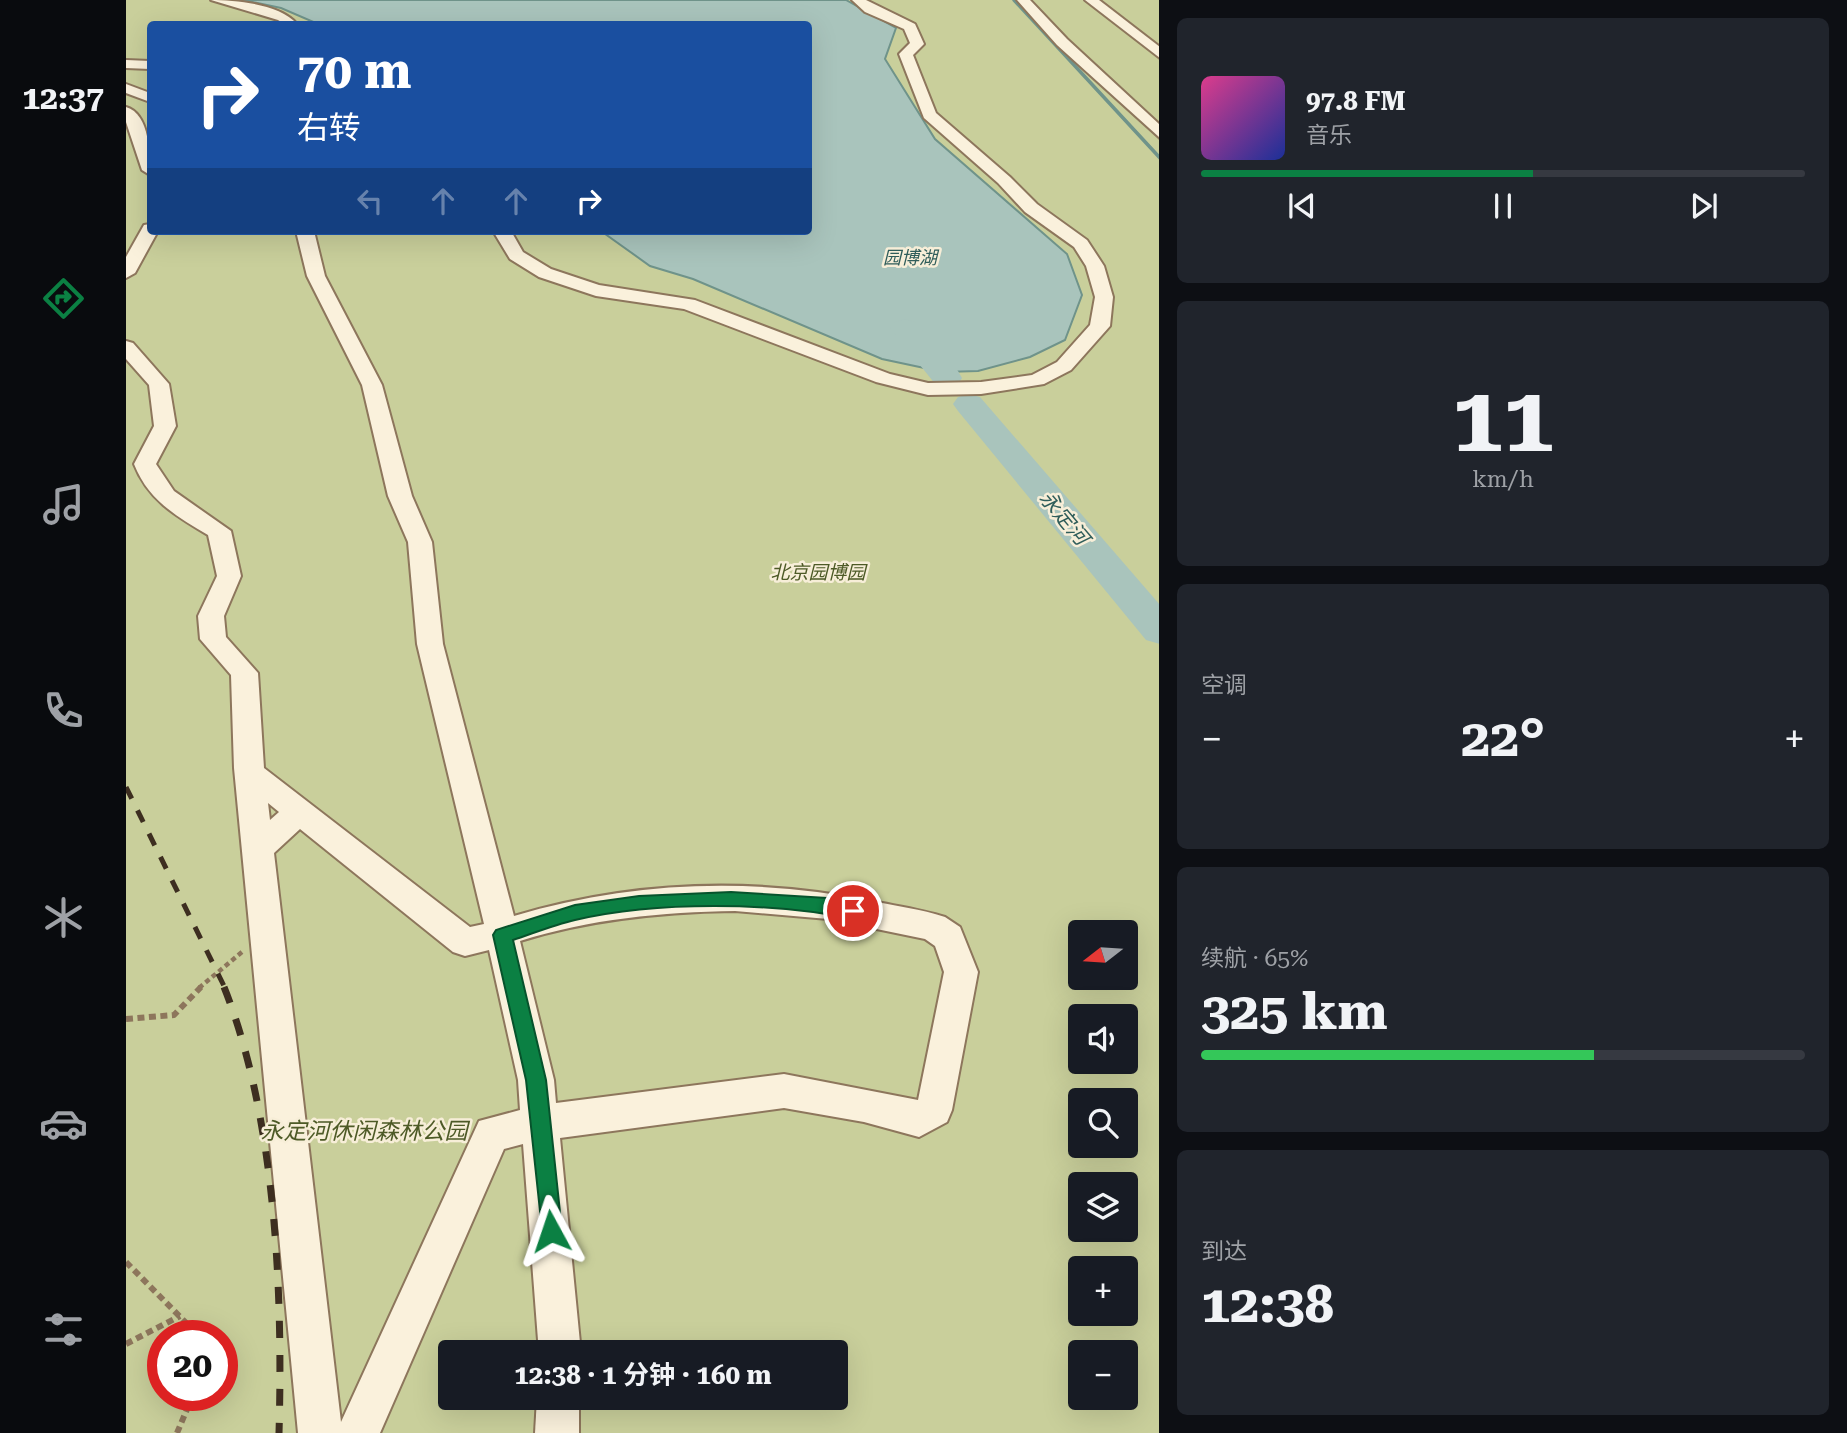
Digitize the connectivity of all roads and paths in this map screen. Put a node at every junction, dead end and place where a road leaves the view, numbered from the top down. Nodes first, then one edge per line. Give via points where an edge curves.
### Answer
1 (217, 0) edge
2 (858, 0) edge
3 (1023, 0) edge
4 (1091, 0) edge
5 (287, 21) edge
6 (1159, 54) edge
7 (126, 64) edge
8 (147, 65) edge
9 (126, 88) edge
10 (147, 97) edge
11 (147, 97) edge
12 (126, 102) edge
13 (126, 111) edge
14 (1159, 134) edge
15 (147, 161) edge
16 (147, 234) edge
17 (306, 235) edge
18 (504, 235) edge
19 (126, 273) edge
20 (126, 347) edge
21 (250, 773) junction
22 (300, 813) junction
23 (258, 848) junction
24 (267, 931) junction
25 (503, 935) junction
26 (126, 1019) edge
27 (540, 1124) junction
28 (126, 1262) edge
29 (180, 1316) junction
30 (184, 1320) edge
31 (559, 1340) edge
32 (126, 1344) edge
33 (558, 1410) edge
34 (186, 1411) edge
35 (177, 1433) edge
36 (320, 1433) edge
37 (358, 1433) edge
38 (557, 1433) edge

1 - 5 street
2 - 18 street via 910,27 917,44 906,54 929,115 1031,208 1081,244 1095,266 1104,297 1100,326 1064,366 1037,380 928,389 883,378 688,304 596,290 545,273 516,255
3 - 14 street
4 - 6 street
7 - 8 street
9 - 10 street
11 - 12 street
13 - 15 street
16 - 19 street
17 - 25 street via 316,275 372,385 400,496 420,542 429,644
20 - 21 street via 159,384 165,426 145,464 151,483 173,504 219,531 229,576 211,615 213,639 244,673
21 - 22 street
21 - 23 street
22 - 23 street
22 - 25 street via 465,942
23 - 24 street
24 - 26 path via 207,980 174,1015
24 - 36 street
25 - 27 street via 536,1080
25 - 27 street via 575,912 639,903 731,899 827,906 933,927 948,937 961,972 934,1110 919,1120 784,1091
27 - 31 street
27 - 37 street via 492,1134
28 - 29 path
29 - 30 path
29 - 32 path
33 - 38 street
34 - 35 path

